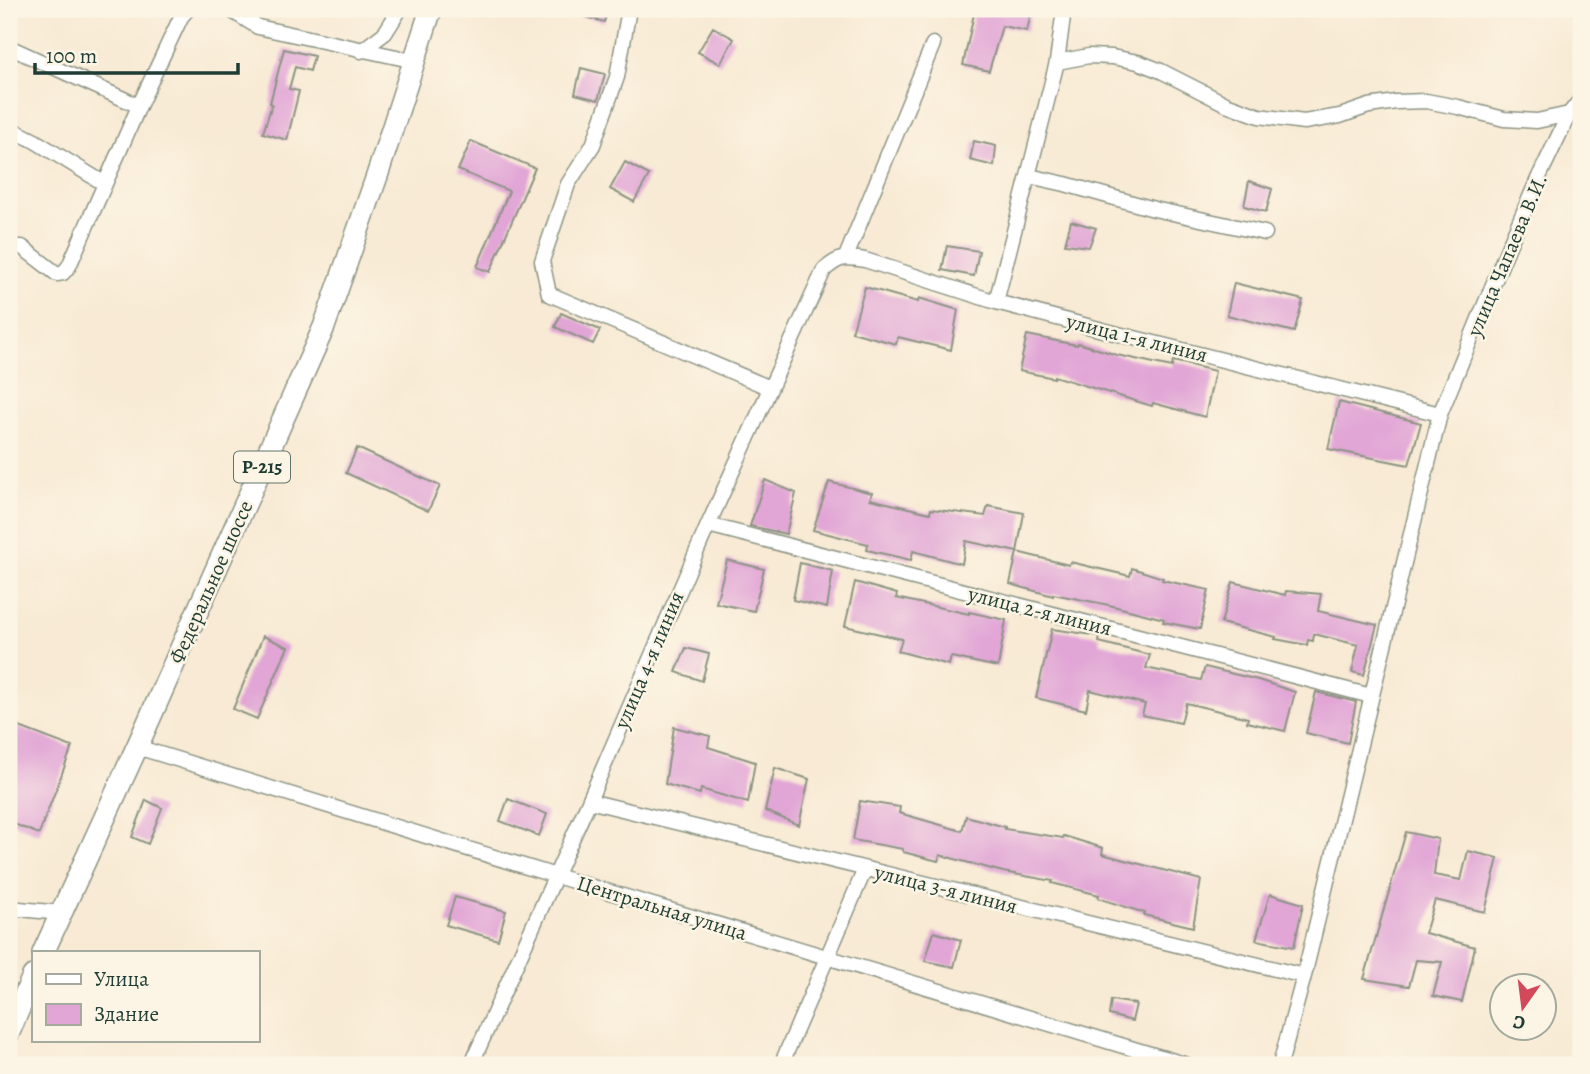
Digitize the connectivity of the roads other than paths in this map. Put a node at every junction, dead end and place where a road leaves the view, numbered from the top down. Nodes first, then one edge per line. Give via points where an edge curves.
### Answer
1 (187, 9) edge
2 (229, 9) edge
3 (400, 9) edge
4 (431, 9) edge
5 (629, 9) edge
6 (1064, 9) edge
7 (933, 44) dead end
8 (9, 47) edge
9 (361, 51) junction
10 (415, 61) junction
11 (1057, 62) junction
12 (1581, 99) edge
13 (139, 106) junction
14 (1569, 114) junction
15 (9, 128) edge
16 (1029, 176) junction
17 (105, 184) junction
18 (1265, 233) dead end
19 (9, 250) edge
20 (841, 258) junction
21 (996, 302) junction
22 (771, 388) junction
23 (1440, 415) junction
24 (708, 525) junction
25 (1371, 696) junction
26 (137, 747) junction
27 (589, 801) junction
28 (865, 869) junction
29 (556, 876) junction
30 (9, 908) edge
31 (61, 913) junction
32 (44, 951) edge
33 (828, 958) junction
34 (1304, 976) junction
35 (32, 978) edge
36 (9, 1032) edge
37 (1157, 1061) edge
38 (471, 1065) edge
39 (781, 1065) edge
40 (1187, 1065) edge
41 (1280, 1065) edge

1 - 13 street
2 - 9 street via 258,27
3 - 9 street via 385,33
4 - 10 highway, Федеральное шоссе / Р-215
5 - 22 street via 617,77 593,145 568,184 542,261 550,294
6 - 11 street
7 - 20 street, улица 4-я линия
8 - 13 street
9 - 10 street
10 - 26 highway, Федеральное шоссе / Р-215 via 324,327
11 - 14 street via 1089,56 1138,62 1259,116 1304,122 1369,106 1426,101 1504,119 1537,121
11 - 16 street
12 - 14 street, улица Чапаева В.И.
13 - 17 street
14 - 23 street, улица Чапаева В.И.
15 - 17 street
16 - 18 street
16 - 21 street
17 - 19 street via 63,273 57,274 22,247
20 - 21 street, улица 1-я линия via 864,260
20 - 22 street, улица 4-я линия via 824,271
21 - 23 street, улица 1-я линия
22 - 24 street, улица 4-я линия
23 - 25 street, улица Чапаева В.И.
24 - 25 street, улица 2-я линия
24 - 27 street, улица 4-я линия
25 - 34 street, улица Чапаева В.И.
26 - 29 street, Центральная улица
26 - 31 highway, Федеральное шоссе / Р-215
27 - 28 street, улица 3-я линия
27 - 29 street, улица 4-я линия
28 - 33 street
28 - 34 street, улица 3-я линия
29 - 33 street, Центральная улица
29 - 38 street, улица 4-я линия
30 - 31 street
31 - 32 highway, Р-215
33 - 37 street, Центральная улица
33 - 39 street
34 - 41 street, улица Чапаева В.И.
35 - 36 highway
37 - 40 street, Центральная улица

